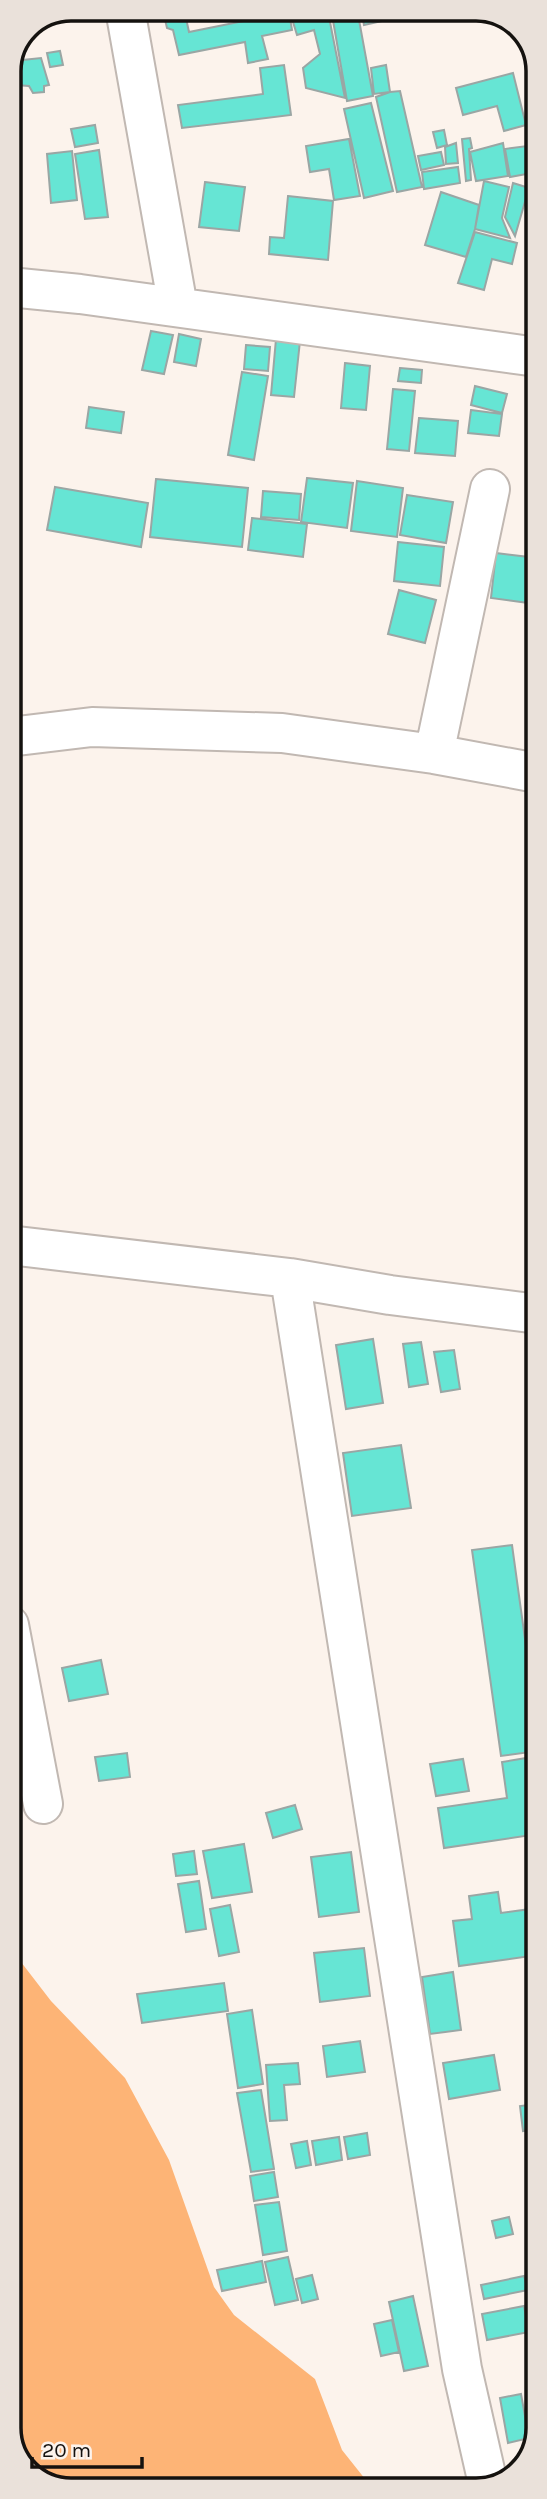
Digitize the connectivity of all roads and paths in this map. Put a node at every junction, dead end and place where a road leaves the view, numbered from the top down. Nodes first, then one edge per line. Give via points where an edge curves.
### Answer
1 (127, 21) edge
2 (21, 288) edge
3 (178, 307) junction
4 (526, 356) edge
5 (490, 489) dead end
6 (21, 736) edge
7 (434, 754) junction
8 (526, 771) edge
9 (21, 1246) edge
10 (290, 1278) junction
11 (526, 1312) edge
12 (21, 1688) edge
13 (43, 1804) dead end
14 (486, 2477) edge

1 - 3 street
2 - 3 street
3 - 4 street
5 - 7 street
6 - 7 street via 92,727 282,733
7 - 8 street
9 - 10 street
10 - 11 street
10 - 14 street via 462,2370
12 - 13 street

